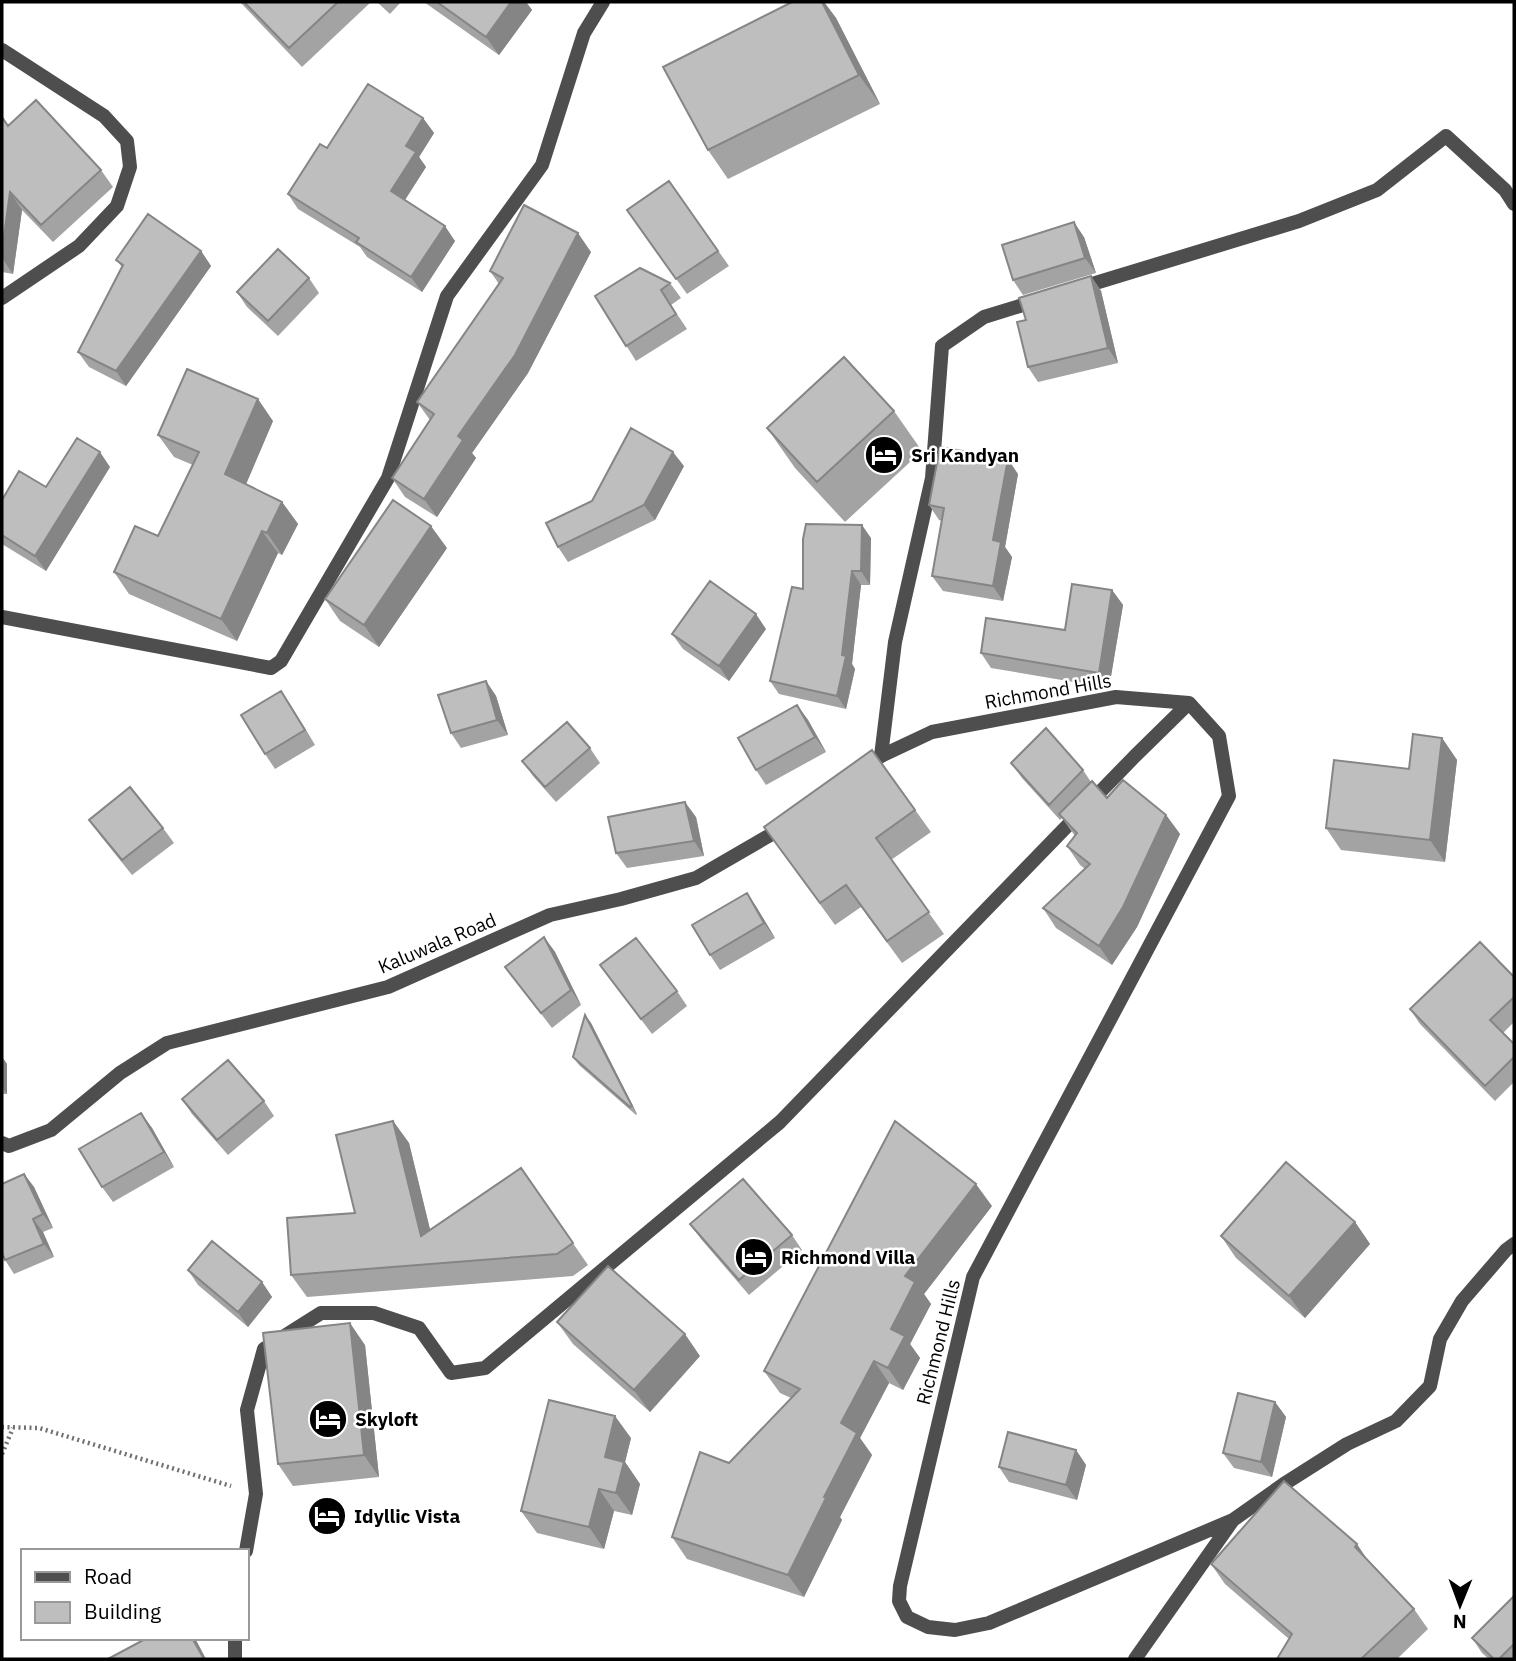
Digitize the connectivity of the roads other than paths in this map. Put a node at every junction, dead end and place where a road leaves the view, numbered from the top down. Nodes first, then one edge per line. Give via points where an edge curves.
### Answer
1 (603, 2) edge
2 (2, 50) edge
3 (1514, 204) edge
4 (2, 298) edge
5 (2, 617) edge
6 (1189, 703) junction
7 (881, 755) junction
8 (849, 779) edge
9 (797, 817) edge
10 (2, 1143) edge
11 (1514, 1244) edge
12 (1233, 1520) junction
13 (246, 1549) edge
14 (235, 1640) edge
15 (235, 1659) edge
16 (1135, 1659) edge

1 - 5 street via 584,33 542,165 447,296 388,478 281,661 271,668
2 - 4 street via 104,116 127,141 130,167 117,205 79,246
3 - 7 street via 1505,190 1446,136 1377,190 1299,221 984,317 942,346 932,478 895,642
6 - 7 street, Richmond Hills via 1116,697 932,732
6 - 12 street, Richmond Hills via 1219,736 1230,796 973,1277 899,1601 907,1617 928,1628 955,1630 989,1623
6 - 13 street via 780,1122 485,1368 451,1373 419,1328 374,1313 321,1314 264,1349 247,1410 256,1494
7 - 8 street
9 - 10 street, Kaluwala Road via 696,878 550,915 388,986 167,1043 120,1073 51,1130 9,1146
11 - 12 street, Richmond Hills via 1462,1301 1440,1339 1430,1386 1396,1421 1347,1444
12 - 16 street
14 - 15 street

